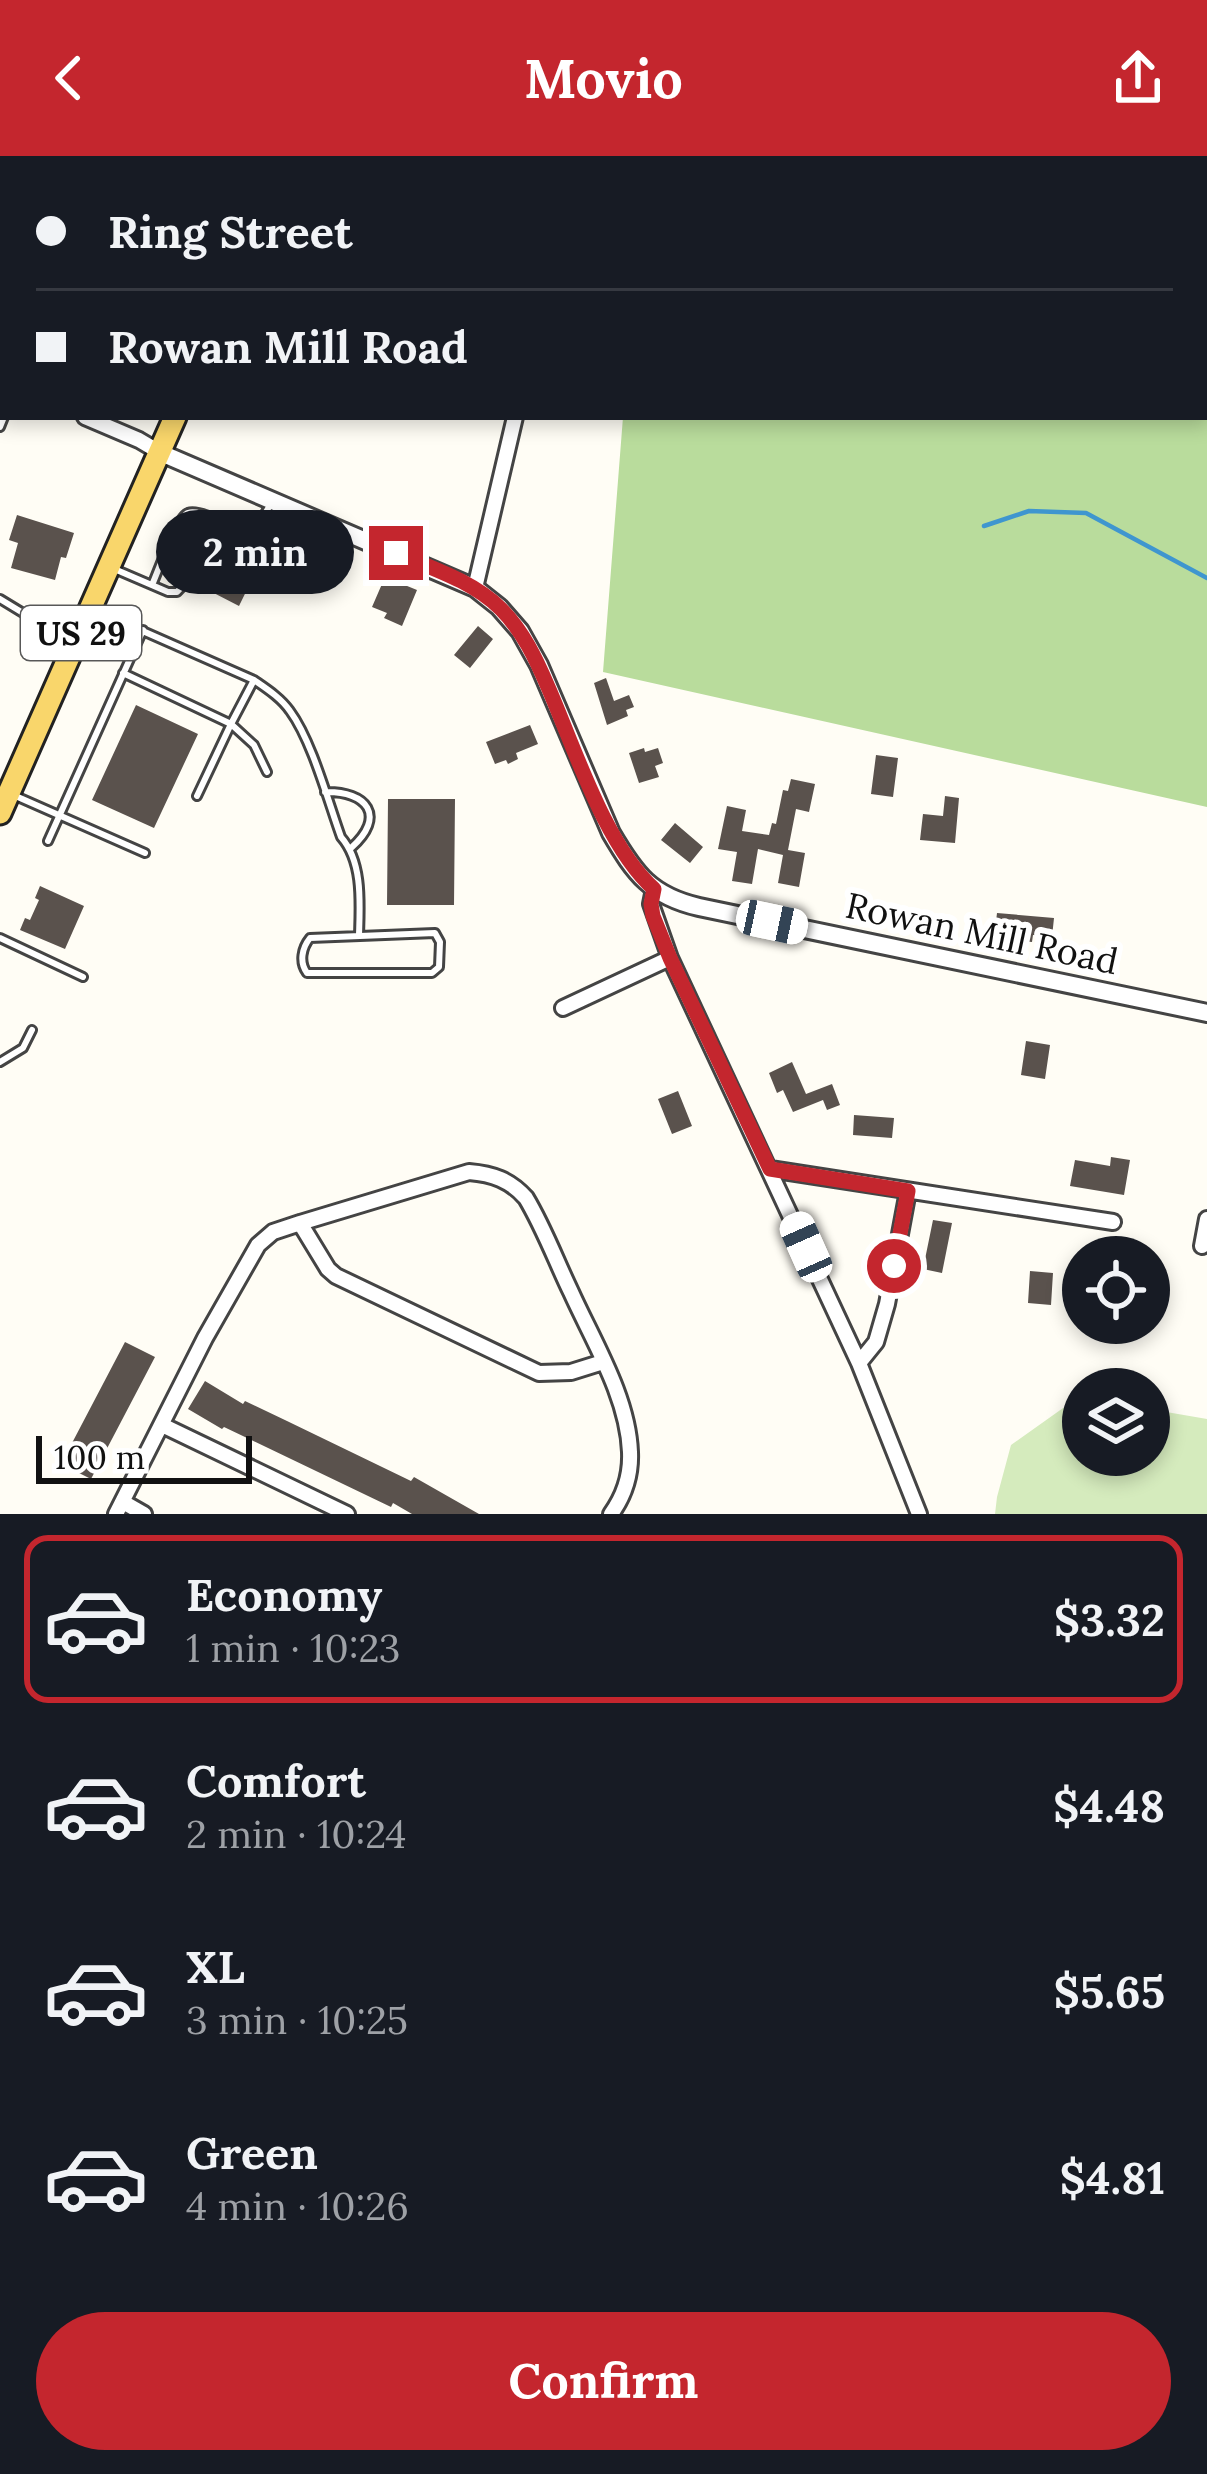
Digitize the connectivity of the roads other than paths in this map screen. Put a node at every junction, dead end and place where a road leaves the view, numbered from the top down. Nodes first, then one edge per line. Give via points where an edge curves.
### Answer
1 (92, 420) edge
2 (174, 420) edge
3 (514, 420) edge
4 (161, 453) junction
5 (272, 500) junction
6 (236, 531) junction
7 (110, 567) junction
8 (152, 585) junction
9 (475, 588) junction
10 (0, 599) edge
11 (92, 608) junction
12 (143, 630) junction
13 (75, 645) junction
14 (123, 673) junction
15 (254, 680) junction
16 (231, 724) junction
17 (267, 772) dead end
18 (325, 792) junction
19 (197, 796) dead end
20 (4, 803) edge
21 (60, 815) junction
22 (48, 841) dead end
23 (351, 848) junction
24 (145, 853) dead end
25 (654, 889) junction
26 (359, 935) junction
27 (0, 938) edge
28 (670, 958) junction
29 (83, 977) dead end
30 (563, 1008) dead end
31 (1207, 1013) edge
32 (32, 1030) dead end
33 (0, 1062) edge
34 (770, 1169) junction
35 (908, 1191) junction
36 (1207, 1219) edge
37 (300, 1222) junction
38 (1113, 1222) dead end
39 (1202, 1246) dead end
40 (603, 1362) junction
41 (859, 1363) junction
42 (162, 1425) junction
43 (119, 1508) edge
44 (144, 1514) edge
45 (347, 1514) edge
46 (611, 1514) edge
47 (920, 1514) edge

1 - 4 street
2 - 4 main road, US 29
3 - 9 street
4 - 5 street
4 - 7 main road, US 29
5 - 6 lane via 263,520
5 - 9 street
6 - 8 lane via 210,540 177,592
6 - 8 lane via 185,513
7 - 8 lane
7 - 11 main road, US 29
9 - 25 street via 520,631 611,832
10 - 13 lane
11 - 12 lane
11 - 13 main road, US 29
12 - 14 lane
12 - 15 lane
13 - 20 main road, US 29
14 - 16 lane
14 - 21 lane
15 - 16 lane
15 - 18 lane via 292,713
16 - 17 lane
16 - 19 lane
18 - 23 lane
18 - 23 lane via 364,801 368,826
20 - 21 lane
21 - 22 lane
21 - 24 lane
23 - 26 lane
25 - 28 street via 653,916
25 - 31 street, Rowan Mill Road via 699,907
26 - 26 lane via 435,933 439,968 303,967 310,938
27 - 29 lane
28 - 30 street
28 - 34 street
32 - 33 lane via 23,1048
34 - 35 street
34 - 41 street
35 - 38 street
35 - 41 street via 876,1342
36 - 39 street
37 - 40 street via 335,1276 539,1373
37 - 40 street via 452,1175 496,1176 534,1212
37 - 42 street via 258,1245
40 - 46 street via 631,1456
41 - 47 street
42 - 43 street
42 - 45 street
43 - 44 street

